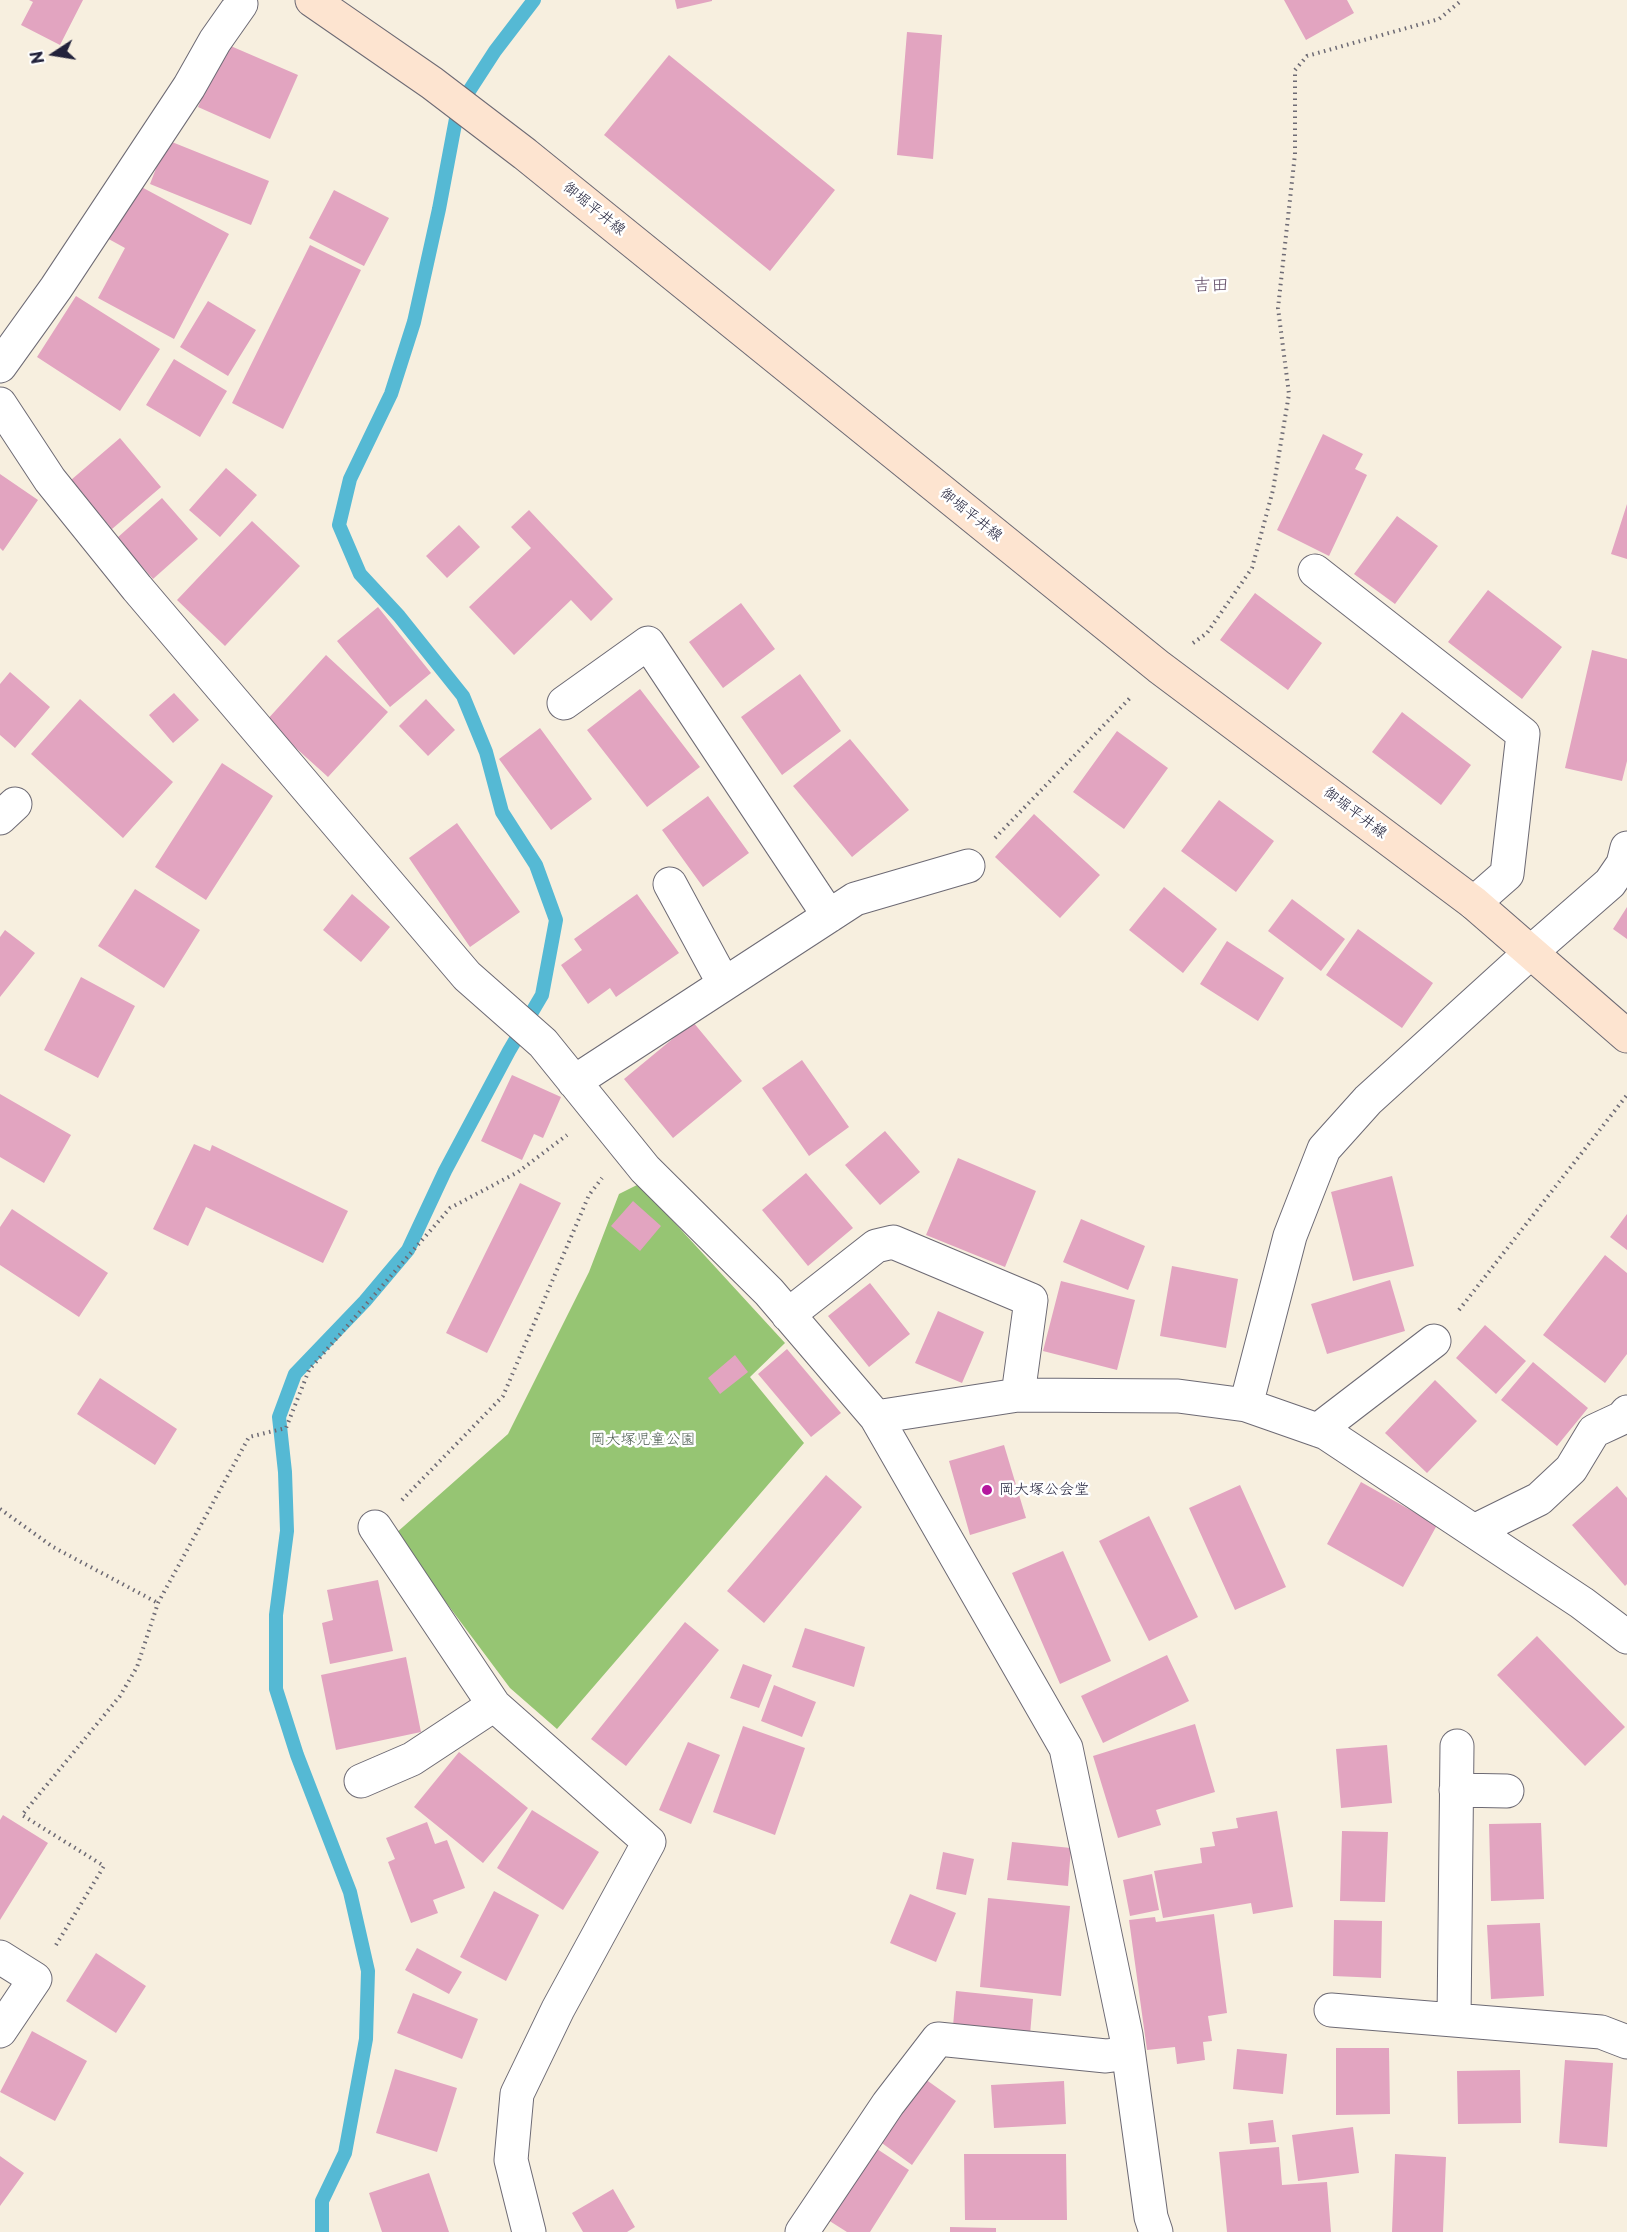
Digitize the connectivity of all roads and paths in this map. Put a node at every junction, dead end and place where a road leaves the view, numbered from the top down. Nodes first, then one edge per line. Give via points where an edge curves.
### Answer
1 (240, 0) edge
2 (312, 0) edge
3 (1462, 0) edge
4 (0, 366) edge
5 (0, 404) edge
6 (1315, 571) dead end
7 (1159, 667) junction
8 (564, 703) dead end
9 (1627, 848) edge
10 (968, 866) joint
11 (670, 884) dead end
12 (1474, 903) junction
13 (828, 916) junction
14 (1531, 952) junction
15 (723, 984) junction
16 (1627, 1036) edge
17 (574, 1082) junction
18 (1627, 1095) edge
19 (597, 1110) junction
20 (626, 1146) junction
21 (788, 1315) junction
22 (1434, 1341) joint
23 (1018, 1395) junction
24 (1246, 1405) junction
25 (1627, 1412) edge
26 (876, 1417) junction
27 (1318, 1430) junction
28 (0, 1509) edge
29 (375, 1527) joint
30 (1474, 1531) junction
31 (158, 1604) junction
32 (1627, 1637) edge
33 (494, 1705) junction
34 (1457, 1746) dead end
35 (361, 1781) dead end
36 (1456, 1791) junction
37 (1507, 1791) dead end
38 (0, 1957) edge
39 (35, 1979) junction
40 (1331, 2010) dead end
41 (1454, 2020) junction
42 (0, 2031) edge
43 (1627, 2042) edge
44 (1128, 2053) junction
45 (529, 2232) edge
46 (802, 2232) edge
47 (1156, 2232) edge

1 - 4 street via 189,87
2 - 7 street, 御堀平井線 via 432,83 525,154
3 - 7 path via 1439,19 1307,56 1295,70 1295,154 1278,308 1289,394 1273,490 1252,568 1207,633
5 - 17 street via 50,480 137,588 467,976 543,1043
6 - 12 street via 1523,735 1507,874
7 - 10 path
7 - 12 street, 御堀平井線
8 - 13 street via 648,643
9 - 14 street via 1623,864 1610,883
10 - 13 street via 855,899
11 - 15 street
12 - 14 street, 御堀平井線
13 - 15 street
14 - 16 street, 御堀平井線
14 - 24 street via 1368,1100 1324,1149 1290,1236
15 - 17 street
17 - 19 street
18 - 22 path
19 - 20 street
19 - 31 path via 518,1172 450,1208 309,1370 286,1428 249,1437
20 - 21 street
20 - 29 path via 589,1195 503,1396
21 - 23 street via 876,1246 892,1242 1031,1300
21 - 26 street
22 - 27 street
23 - 24 street via 1178,1396
23 - 26 street
24 - 27 street
25 - 30 street via 1622,1419 1594,1431 1571,1469 1539,1499
26 - 44 street via 1066,1748
27 - 30 street
28 - 31 path via 53,1547
29 - 33 street
30 - 32 street
31 - 39 path via 137,1666 120,1696 22,1815 104,1866
33 - 35 street via 412,1759
33 - 45 street via 648,1842 517,2094 511,2160
34 - 36 street
36 - 37 street
36 - 41 street
38 - 39 street
39 - 42 street
40 - 41 street
41 - 43 street via 1601,2032
44 - 46 street via 1106,2056 938,2039 888,2104
44 - 47 street

